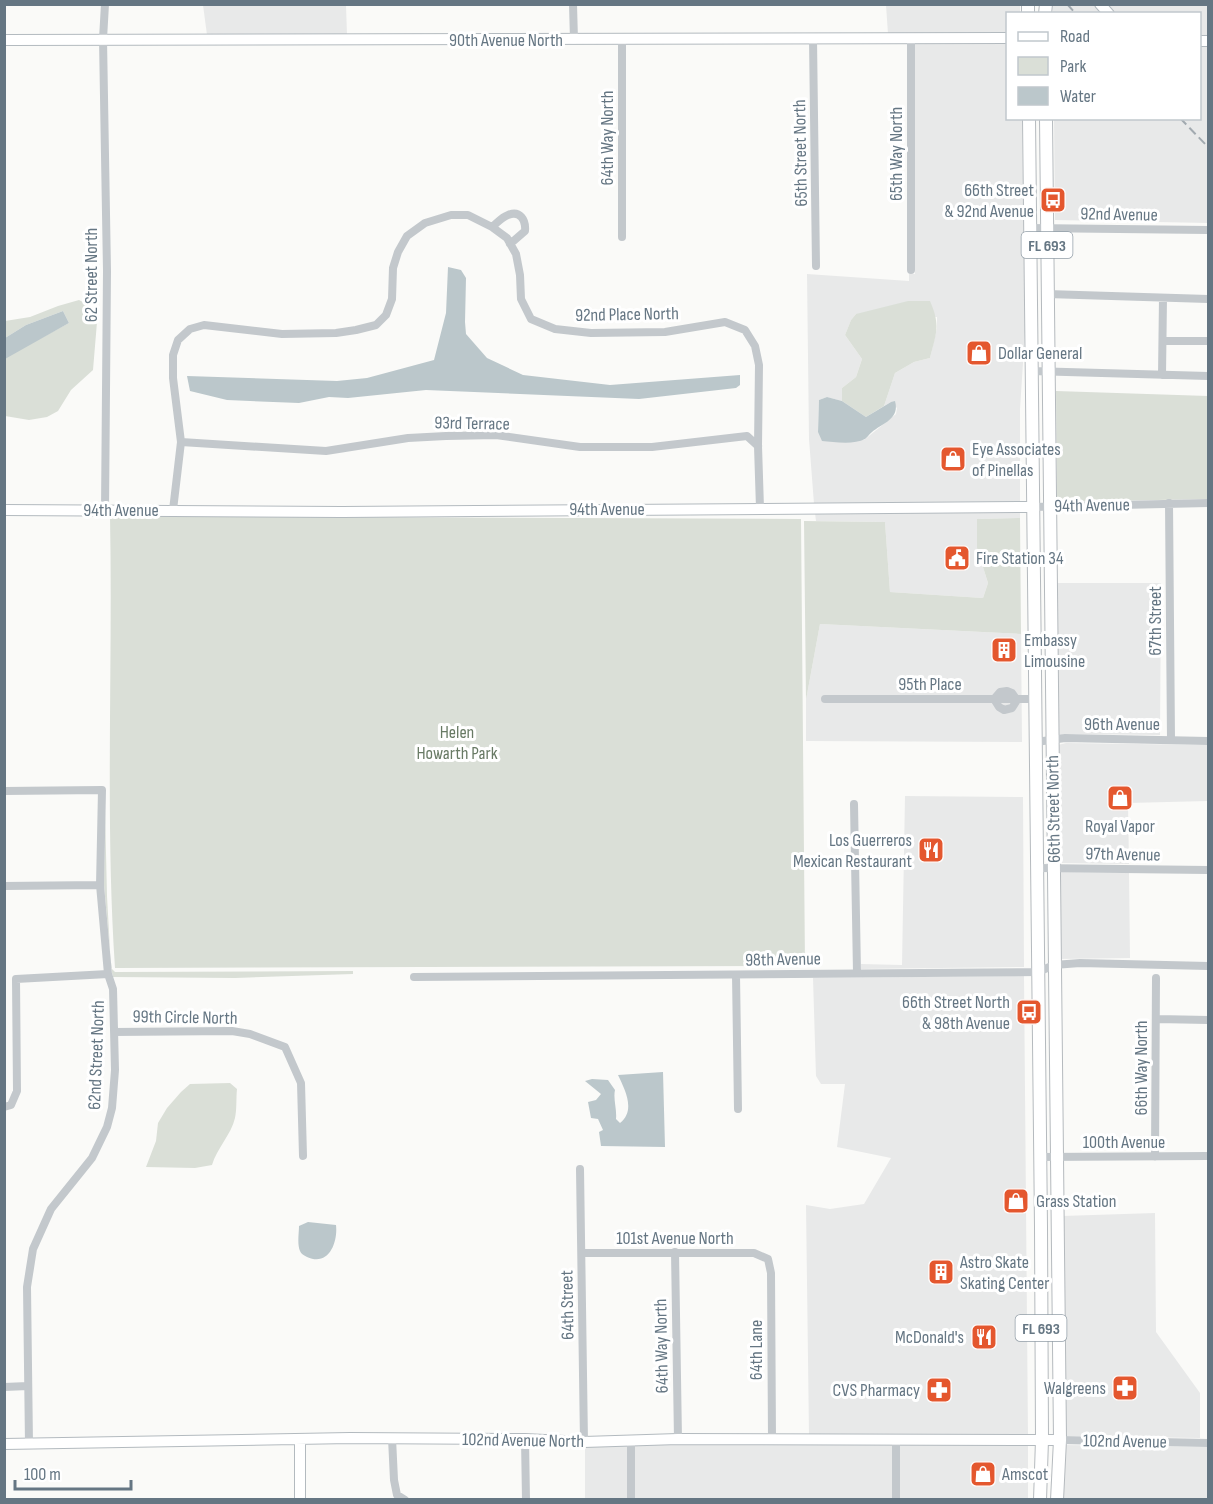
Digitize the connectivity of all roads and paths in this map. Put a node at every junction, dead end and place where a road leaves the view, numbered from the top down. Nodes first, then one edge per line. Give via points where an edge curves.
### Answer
1 (105, 4) edge
2 (573, 4) edge
3 (622, 38) junction
4 (911, 38) junction
5 (1006, 38) edge
6 (103, 39) junction
7 (813, 39) junction
8 (4, 40) edge
9 (574, 40) junction
10 (1029, 120) edge
11 (1046, 120) edge
12 (492, 227) junction
13 (1029, 228) junction
14 (1047, 228) junction
15 (1209, 230) edge
16 (622, 237) dead end
17 (510, 244) junction
18 (816, 266) dead end
19 (911, 270) dead end
20 (1047, 294) junction
21 (1163, 297) junction
22 (1209, 299) edge
23 (1163, 340) junction
24 (1209, 341) edge
25 (1031, 371) junction
26 (1048, 371) junction
27 (1162, 375) junction
28 (1209, 376) edge
29 (181, 442) junction
30 (758, 446) junction
31 (1169, 503) junction
32 (1209, 503) edge
33 (1032, 507) junction
34 (1049, 507) junction
35 (760, 508) junction
36 (4, 510) edge
37 (105, 510) junction
38 (173, 510) junction
39 (825, 699) dead end
40 (1036, 699) junction
41 (1171, 739) junction
42 (1052, 741) junction
43 (1209, 741) edge
44 (1036, 742) junction
45 (4, 791) edge
46 (854, 804) dead end
47 (1037, 868) junction
48 (1054, 868) junction
49 (1209, 870) edge
50 (100, 885) junction
51 (4, 886) edge
52 (1054, 965) junction
53 (1209, 966) edge
54 (1038, 972) junction
55 (857, 973) junction
56 (108, 974) junction
57 (736, 975) junction
58 (414, 977) dead end
59 (1156, 978) dead end
60 (1156, 1019) junction
61 (1209, 1020) edge
62 (114, 1032) junction
63 (8, 1106) edge
64 (738, 1109) dead end
65 (303, 1156) dead end
66 (1209, 1156) edge
67 (1040, 1157) junction
68 (1057, 1157) junction
69 (1155, 1157) junction
70 (580, 1169) dead end
71 (675, 1252) junction
72 (582, 1253) junction
73 (768, 1259) joint
74 (28, 1386) junction
75 (4, 1387) edge
76 (392, 1438) junction
77 (300, 1439) junction
78 (525, 1439) junction
79 (630, 1440) junction
80 (678, 1440) junction
81 (772, 1440) junction
82 (1042, 1440) junction
83 (1060, 1440) junction
84 (896, 1441) junction
85 (584, 1442) junction
86 (1209, 1443) edge
87 (4, 1444) edge
88 (29, 1444) junction
89 (300, 1500) edge
90 (405, 1500) edge
91 (526, 1500) edge
92 (631, 1500) edge
93 (896, 1500) edge
94 (1040, 1500) edge
95 (1057, 1500) edge

1 - 6 street
2 - 9 street
3 - 7 street, 90th Avenue North
3 - 9 street, 90th Avenue North
3 - 16 street, 64th Way North
4 - 5 street, 90th Avenue North
4 - 7 street, 90th Avenue North
4 - 19 street, 65th Way North
6 - 8 street, 90th Avenue North
6 - 9 street, 90th Avenue North
6 - 37 street, 62 Street North
7 - 18 street, 65th Street North
10 - 13 main road, 66th Street North / FL 693
11 - 14 main road, 66th Street North / FL 693
12 - 17 street, 92nd Place North
12 - 17 street via 508,215 522,217 525,231
12 - 29 street, 92nd Place North via 468,215 451,215 425,223 407,236 393,268 392,299 386,315 376,325 336,333 282,334 204,325 190,328 178,340 173,356
13 - 14 street, 92nd Avenue
13 - 25 main road, 66th Street North / FL 693
14 - 15 street, 92nd Avenue
14 - 20 main road, 66th Street North / FL 693
17 - 30 street, 92nd Place North via 516,254 521,299 531,319 555,329 591,333 665,332 724,322 745,330 755,346 759,365
20 - 21 street
20 - 26 main road, 66th Street North / FL 693
21 - 22 street
21 - 23 street
23 - 24 street
23 - 27 street
25 - 26 street
25 - 33 main road, 66th Street North / FL 693
26 - 27 street
26 - 34 main road, 66th Street North / FL 693
27 - 28 street
29 - 30 street, 93rd Terrace via 326,451 446,436 496,435 580,447 652,447 747,436
29 - 38 street, 92nd Place North
30 - 35 street, 92nd Place North
31 - 32 street, 94th Avenue
31 - 34 street, 94th Avenue
31 - 41 street, 67th Street
33 - 34 street, 94th Avenue
33 - 35 street, 94th Avenue
33 - 40 main road, 66th Street North / FL 693
34 - 42 main road, 66th Street North / FL 693
35 - 38 street, 94th Avenue
36 - 37 street, 94th Avenue
37 - 38 street, 94th Avenue
39 - 40 street, 95th Place
40 - 44 main road, 66th Street North / FL 693
41 - 42 street, 96th Avenue
41 - 43 street, 96th Avenue
42 - 44 street, 96th Avenue
42 - 48 main road, 66th Street North / FL 693
44 - 47 main road, 66th Street North / FL 693
45 - 50 street, 62nd Street North via 102,790
46 - 55 street
47 - 48 street, 97th Avenue
47 - 54 main road, 66th Street North / FL 693
48 - 49 street, 97th Avenue
48 - 52 main road, 66th Street North / FL 693
50 - 51 street
50 - 56 street, 62nd Street North
52 - 53 street, 98th Avenue
52 - 54 street, 98th Avenue
52 - 68 main road, 66th Street North / FL 693
54 - 55 street, 98th Avenue
54 - 67 main road, 66th Street North / FL 693
55 - 57 street, 98th Avenue
56 - 62 street, 62nd Street North via 113,989
56 - 63 street via 16,979 17,1091
57 - 58 street, 98th Avenue
57 - 64 street
59 - 60 street, 66th Way North
60 - 61 street
60 - 69 street, 66th Way North
62 - 65 street, 99th Circle North via 232,1031 285,1047 301,1083
62 - 74 street, 62nd Street North via 115,1070 107,1128 92,1158 51,1209 33,1249 27,1287
66 - 69 street, 100th Avenue
67 - 68 street, 100th Avenue
67 - 82 main road, 66th Street North / FL 693
68 - 69 street, 100th Avenue
68 - 83 main road, 66th Street North / FL 693
70 - 72 street, 64th Street
71 - 72 street, 101st Avenue North
71 - 73 street, 101st Avenue North via 754,1253
71 - 80 street, 64th Way North
72 - 85 street, 64th Street
73 - 81 street, 64th Lane
74 - 75 street
74 - 88 street, 62nd Street North
76 - 77 street, 102nd Avenue North
76 - 78 street, 102nd Avenue North
76 - 90 street via 397,1495
77 - 88 street, 102nd Avenue North
77 - 89 street
78 - 85 street, 102nd Avenue North
78 - 91 street
79 - 80 street, 102nd Avenue North
79 - 85 street, 102nd Avenue North
79 - 92 street
80 - 81 street, 102nd Avenue North
81 - 84 street, 102nd Avenue North
82 - 83 street, 102nd Avenue
82 - 84 street, 102nd Avenue North
82 - 94 main road, 66th Street North / FL 693
83 - 86 street, 102nd Avenue
83 - 95 main road, 66th Street North / FL 693
84 - 93 street
87 - 88 street, 102nd Avenue North

